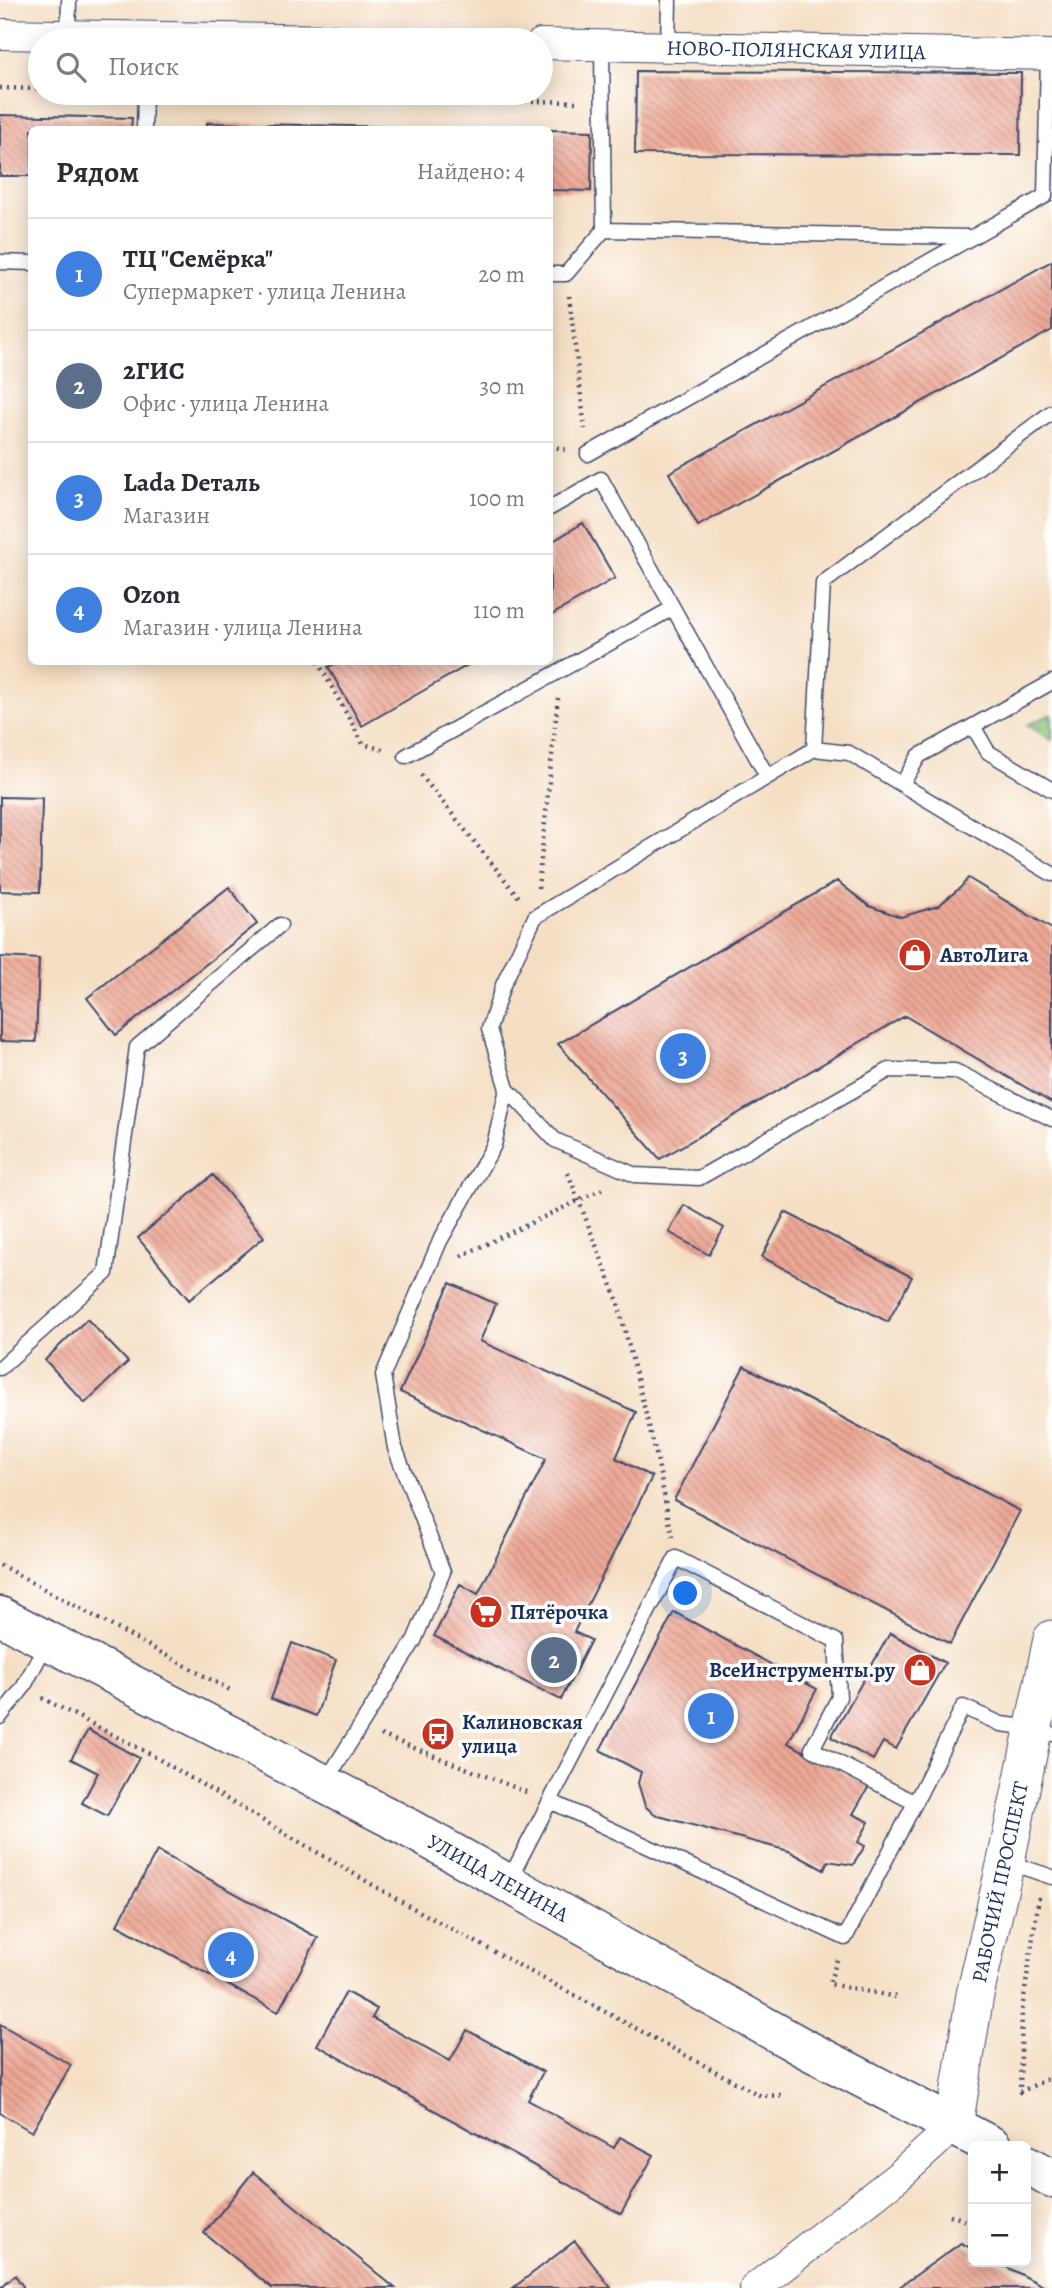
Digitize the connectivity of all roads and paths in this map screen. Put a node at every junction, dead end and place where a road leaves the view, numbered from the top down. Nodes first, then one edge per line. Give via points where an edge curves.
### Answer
1 (69, 0) edge
2 (669, 0) edge
3 (68, 28) edge
4 (0, 34) edge
5 (28, 34) edge
6 (553, 44) edge
7 (603, 46) junction
8 (668, 47) junction
9 (1050, 55) edge
10 (0, 88) edge
11 (28, 89) edge
12 (553, 101) edge
13 (603, 102) junction
14 (145, 105) edge
15 (144, 126) edge
16 (1048, 194) edge
17 (604, 230) junction
18 (971, 237) junction
19 (0, 262) edge
20 (28, 263) edge
21 (553, 274) edge
22 (566, 274) junction
23 (1052, 412) edge
24 (588, 454) joint
25 (553, 506) edge
26 (673, 608) junction
27 (320, 665) edge
28 (561, 670) junction
29 (1052, 682) edge
30 (973, 726) junction
31 (814, 748) junction
32 (406, 756) junction
33 (767, 776) junction
34 (902, 785) junction
35 (1052, 790) edge
36 (1052, 874) edge
37 (535, 917) junction
38 (281, 925) dead end
39 (507, 1089) junction
40 (1052, 1119) edge
41 (555, 1140) junction
42 (635, 1175) junction
43 (579, 1200) junction
44 (427, 1273) junction
45 (0, 1368) edge
46 (676, 1559) junction
47 (0, 1616) edge
48 (1052, 1639) edge
49 (48, 1641) junction
50 (23, 1688) junction
51 (0, 1717) edge
52 (360, 1726) junction
53 (1042, 1731) edge
54 (324, 1784) junction
55 (550, 1801) junction
56 (915, 1803) junction
57 (1006, 1861) junction
58 (1047, 1875) edge
59 (507, 1884) junction
60 (829, 1984) dead end
61 (896, 1997) dead end
62 (1052, 2077) edge
63 (782, 2095) dead end
64 (954, 2126) junction
65 (982, 2141) edge
66 (1031, 2167) edge
67 (1052, 2178) edge
68 (950, 2216) dead end
69 (968, 2221) edge
70 (755, 2288) edge

1 - 3 lane
2 - 8 lane
4 - 5 street
6 - 7 street, НОВО-ПОЛЯНСКАЯ УЛИЦА
7 - 8 street, НОВО-ПОЛЯНСКАЯ УЛИЦА
7 - 13 lane
8 - 9 street, НОВО-ПОЛЯНСКАЯ УЛИЦА
9 - 16 lane
10 - 11 path
12 - 13 path
13 - 17 lane
14 - 15 lane
16 - 18 lane
17 - 18 lane
17 - 22 lane
18 - 24 lane
19 - 20 lane
21 - 22 lane
22 - 24 path
23 - 31 lane via 822,583
25 - 26 lane via 601,479
26 - 28 lane
26 - 33 lane
27 - 32 path via 363,744
28 - 32 lane
28 - 37 path
29 - 30 lane
30 - 34 lane via 919,756
30 - 35 lane via 988,752
31 - 33 lane
31 - 34 lane via 849,752
32 - 37 path
33 - 37 lane
34 - 36 lane
37 - 39 lane via 503,985 489,1029
38 - 45 lane via 136,1047 106,1273
39 - 41 lane
39 - 44 lane via 494,1144
40 - 42 lane via 955,1071 890,1070 699,1178
41 - 42 lane
41 - 43 path
42 - 43 path
43 - 44 path
43 - 46 path via 617,1299 657,1458
44 - 52 lane via 383,1375 396,1448 443,1572 414,1641
46 - 55 lane
46 - 56 lane via 836,1641 839,1697 811,1749
47 - 49 main road, УЛИЦА ЛЕНИНА
48 - 53 street, РАБОЧИЙ ПРОСПЕКТ
49 - 50 lane
49 - 54 main road, УЛИЦА ЛЕНИНА
50 - 51 lane
50 - 63 path via 150,1754 400,1901 761,2096
52 - 54 lane
52 - 55 path
53 - 56 lane via 1001,1724 962,1707
53 - 57 street, РАБОЧИЙ ПРОСПЕКТ
54 - 59 main road, УЛИЦА ЛЕНИНА
55 - 56 lane via 845,1938
55 - 59 lane
57 - 58 lane
57 - 64 street, РАБОЧИЙ ПРОСПЕКТ via 975,1995
58 - 62 path via 1022,2010 1020,2092
59 - 64 main road, УЛИЦА ЛЕНИНА
60 - 61 path
64 - 65 main road, УЛИЦА ЛЕНИНА
64 - 70 street via 900,2175
66 - 67 main road
68 - 69 path

